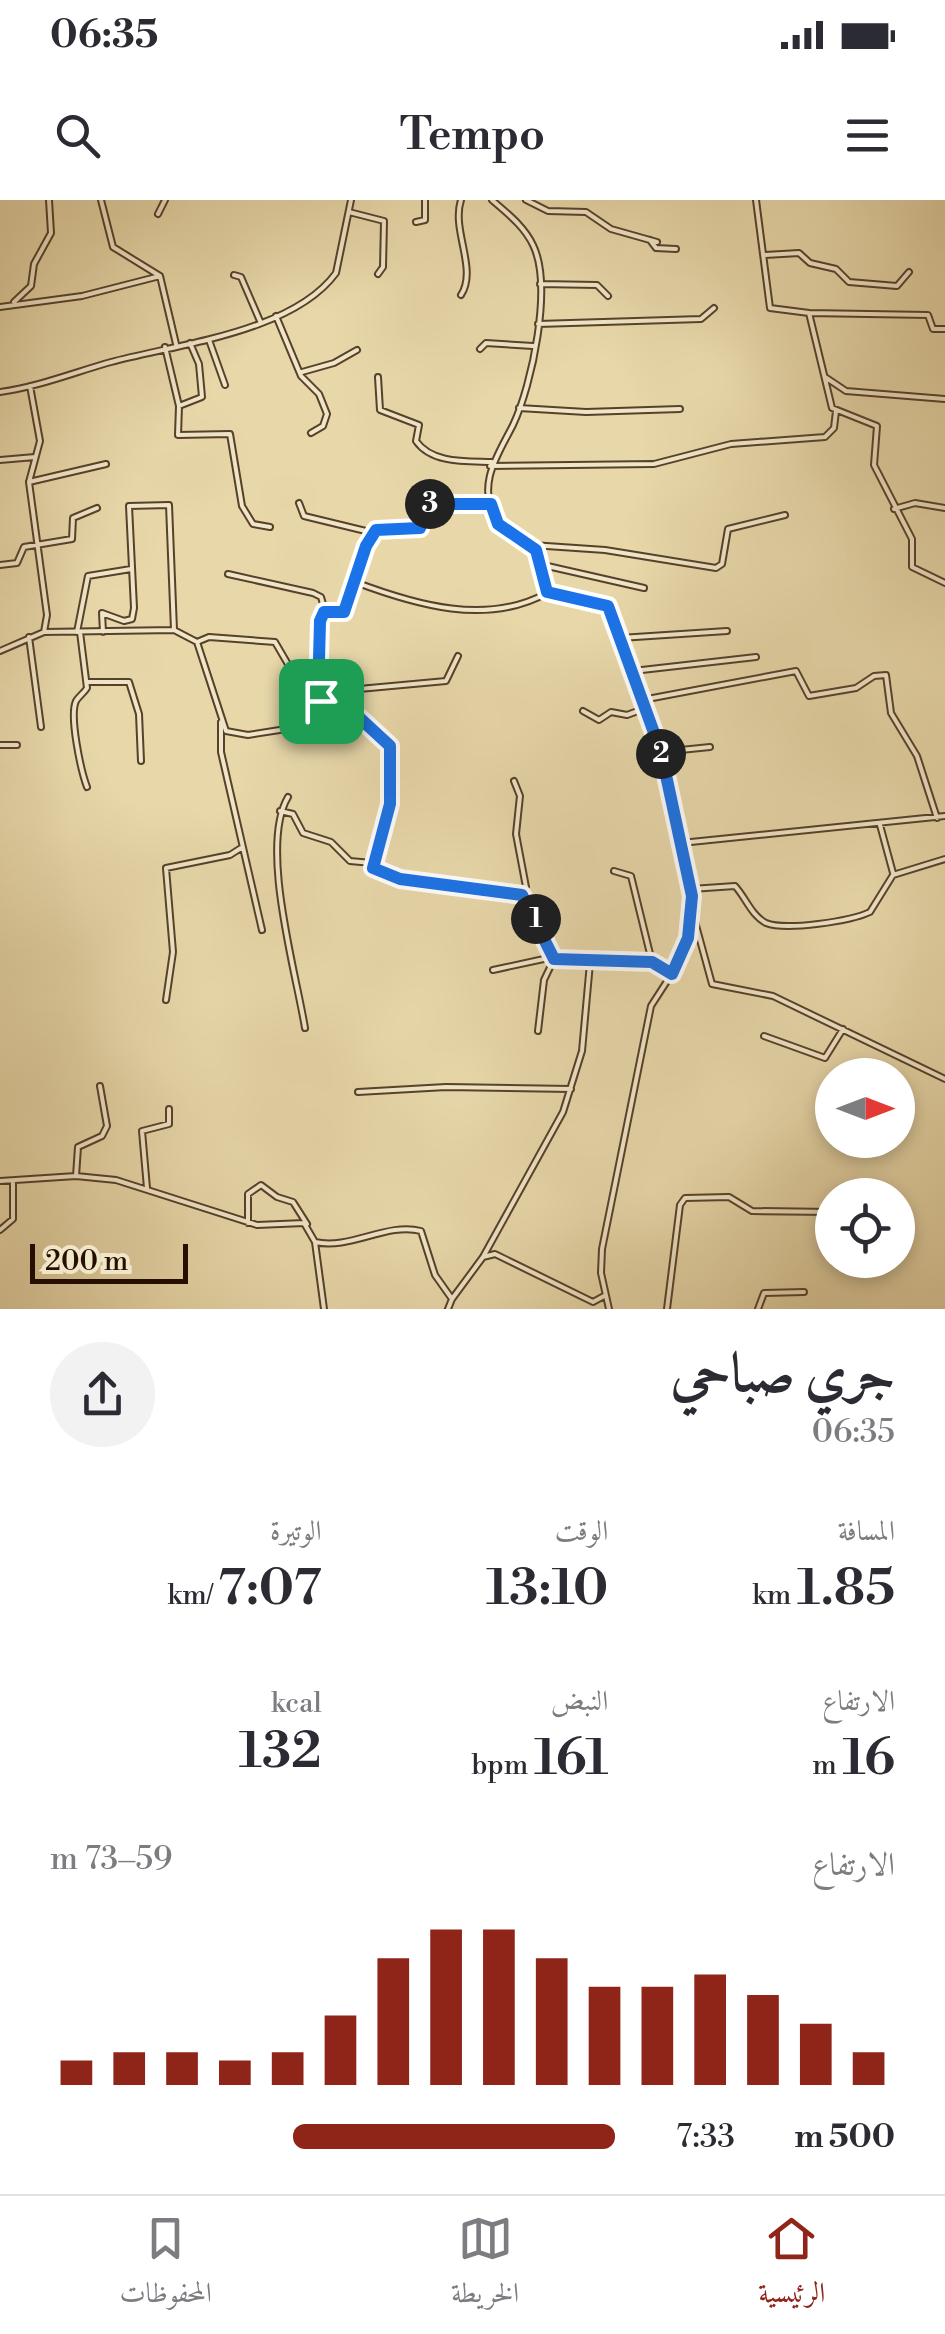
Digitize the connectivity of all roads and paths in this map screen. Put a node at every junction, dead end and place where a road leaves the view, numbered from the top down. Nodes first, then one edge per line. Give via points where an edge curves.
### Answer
1 (49, 200) edge
2 (102, 200) edge
3 (165, 200) edge
4 (352, 200) edge
5 (425, 200) edge
6 (461, 200) edge
7 (492, 200) edge
8 (526, 200) edge
9 (756, 200) edge
10 (350, 212) junction
11 (158, 214) dead end
12 (416, 222) dead end
13 (676, 250) dead end
14 (766, 254) junction
15 (910, 272) dead end
16 (378, 274) dead end
17 (160, 276) junction
18 (234, 276) dead end
19 (540, 284) junction
20 (461, 295) dead end
21 (608, 296) dead end
22 (11, 306) junction
23 (0, 307) edge
24 (714, 308) dead end
25 (809, 314) junction
26 (276, 316) junction
27 (260, 321) junction
28 (538, 324) junction
29 (945, 329) edge
30 (208, 340) junction
31 (190, 343) junction
32 (176, 345) junction
33 (534, 346) junction
34 (165, 348) junction
35 (480, 349) dead end
36 (357, 350) dead end
37 (300, 372) junction
38 (378, 376) dead end
39 (825, 378) junction
40 (224, 385) dead end
41 (30, 386) junction
42 (0, 392) edge
43 (945, 399) edge
44 (179, 406) junction
45 (520, 408) junction
46 (680, 409) dead end
47 (836, 411) junction
48 (312, 433) dead end
49 (35, 457) junction
50 (0, 460) edge
51 (106, 464) dead end
52 (491, 464) junction
53 (29, 482) junction
54 (300, 503) dead end
55 (491, 504) junction
56 (97, 508) dead end
57 (894, 508) junction
58 (945, 508) edge
59 (785, 515) dead end
60 (270, 528) dead end
61 (374, 533) junction
62 (532, 545) junction
63 (38, 546) junction
64 (0, 564) edge
65 (542, 565) junction
66 (132, 568) junction
67 (228, 574) dead end
68 (354, 582) junction
69 (945, 583) edge
70 (644, 588) dead end
71 (547, 592) junction
72 (324, 612) junction
73 (174, 630) junction
74 (727, 631) dead end
75 (44, 632) junction
76 (79, 632) junction
77 (104, 632) junction
78 (29, 638) junction
79 (620, 638) junction
80 (197, 642) junction
81 (0, 651) edge
82 (458, 656) dead end
83 (756, 657) dead end
84 (633, 670) junction
85 (87, 682) junction
86 (294, 685) dead end
87 (642, 700) junction
88 (321, 701) junction
89 (646, 708) junction
90 (583, 711) dead end
91 (356, 715) junction
92 (221, 722) junction
93 (41, 727) dead end
94 (0, 746) edge
95 (17, 746) dead end
96 (710, 747) dead end
97 (661, 752) junction
98 (141, 761) dead end
99 (514, 781) dead end
100 (87, 786) dead end
101 (288, 797) dead end
102 (280, 810) junction
103 (945, 816) edge
104 (937, 818) junction
105 (880, 825) junction
106 (681, 843) junction
107 (241, 848) junction
108 (945, 859) edge
109 (372, 863) junction
110 (614, 870) dead end
111 (893, 875) junction
112 (691, 890) junction
113 (522, 895) junction
114 (693, 913) junction
115 (262, 930) dead end
116 (554, 958) junction
117 (652, 962) junction
118 (590, 963) junction
119 (493, 970) dead end
120 (672, 974) junction
121 (166, 1000) dead end
122 (304, 1028) dead end
123 (843, 1029) junction
124 (538, 1031) dead end
125 (764, 1036) dead end
126 (945, 1079) edge
127 (100, 1086) dead end
128 (571, 1089) junction
129 (358, 1092) dead end
130 (169, 1109) dead end
131 (76, 1176) junction
132 (14, 1181) junction
133 (0, 1182) edge
134 (147, 1188) junction
135 (815, 1212) edge
136 (248, 1222) junction
137 (308, 1228) junction
138 (0, 1230) edge
139 (315, 1242) junction
140 (482, 1257) junction
141 (804, 1292) dead end
142 (604, 1295) junction
143 (452, 1299) junction
144 (324, 1309) edge
145 (448, 1309) edge
146 (609, 1309) edge
147 (666, 1309) edge
148 (758, 1309) edge

1 - 22 street via 51,233 31,286
2 - 17 street via 113,247
3 - 11 street
4 - 10 street
5 - 12 street via 425,220
6 - 20 street via 456,220 468,280
7 - 19 street via 531,241
8 - 13 street via 548,212 586,212 608,228
9 - 14 street
10 - 16 street via 384,221
10 - 26 street via 334,277
14 - 15 street via 799,253 856,284 896,286
14 - 25 street via 770,308
17 - 22 street
17 - 32 street
18 - 27 street via 241,277
19 - 21 street via 597,285
19 - 28 street
22 - 23 street
24 - 28 street via 701,319
25 - 29 street via 928,315 932,329
25 - 39 street
26 - 27 street
26 - 37 street
27 - 30 street
28 - 33 street
30 - 31 street
30 - 40 street
31 - 32 street
31 - 44 street via 202,397
32 - 34 street
33 - 35 street via 486,343
33 - 45 street
34 - 41 street
34 - 44 street
36 - 37 street
37 - 48 street via 327,414
38 - 52 street via 380,410 419,425 420,448
39 - 43 street via 846,392
39 - 47 street
41 - 42 street
41 - 49 street via 40,433
44 - 60 street via 180,437 230,434 244,512 253,524
45 - 46 street
45 - 52 street
47 - 52 street via 825,437 731,444 665,463
47 - 57 street via 878,426 874,465
49 - 50 street
49 - 53 street
51 - 53 street
52 - 55 street
53 - 63 street
54 - 61 street via 304,516
55 - 61 street via 428,504 420,528
55 - 62 street via 498,524
56 - 63 street via 73,518 72,540
57 - 58 street
57 - 69 street via 912,539 912,567
59 - 62 street via 728,529 716,568
61 - 68 street
62 - 65 street
63 - 64 street via 24,547 17,563
63 - 75 street
65 - 70 street
65 - 71 street
66 - 73 street via 129,506 169,505
66 - 76 street via 88,576
66 - 77 street via 132,619 102,613
67 - 72 street via 321,596
68 - 71 street via 488,613
68 - 72 street via 344,612
71 - 79 street via 604,602
72 - 88 street
73 - 77 street
73 - 80 street
74 - 79 street
75 - 76 street
75 - 78 street
76 - 77 street
76 - 85 street
78 - 81 street
78 - 93 street
79 - 84 street
80 - 86 street via 275,642
80 - 92 street
82 - 91 street via 446,682 359,689
83 - 84 street
84 - 87 street
85 - 98 street via 132,685
85 - 100 street via 75,712
87 - 89 street
87 - 104 street via 796,672 809,696 886,675 892,713 917,756
88 - 91 street
88 - 92 street via 286,729 237,735
89 - 90 street via 599,720
89 - 97 street
91 - 109 street via 382,734 392,758 388,816
92 - 107 street
94 - 95 street
96 - 97 street
97 - 106 street
99 - 113 street
101 - 102 street
102 - 109 street via 294,814 304,833 331,842 350,861
102 - 122 street via 282,902
103 - 104 street
104 - 105 street
105 - 106 street
105 - 111 street
106 - 112 street
107 - 115 street via 249,858
107 - 121 street via 166,868 172,952
108 - 111 street
109 - 113 street via 388,876
110 - 117 street via 631,876
111 - 112 street via 870,912 823,922 769,924 735,886
112 - 114 street
113 - 116 street
114 - 120 street
114 - 123 street via 712,984 768,994
116 - 118 street
116 - 119 street
116 - 124 street via 544,980
117 - 118 street
117 - 120 street
118 - 128 street via 582,1051
120 - 142 street via 651,1006 640,1054 602,1249
123 - 125 street via 824,1058
123 - 126 street
127 - 131 street via 106,1126 102,1136 78,1147
128 - 129 street
128 - 140 street
130 - 134 street via 169,1124 142,1131
131 - 132 street
131 - 134 street
132 - 133 street
132 - 138 street via 13,1218
134 - 136 street
135 - 147 street via 762,1212 729,1197 685,1198
136 - 137 street via 299,1222
136 - 137 street via 248,1194 261,1184 293,1202
137 - 139 street
139 - 143 street via 421,1231 440,1286
139 - 144 street
140 - 142 street via 498,1254 593,1302
140 - 143 street
141 - 148 street via 764,1293
142 - 146 street
143 - 145 street

